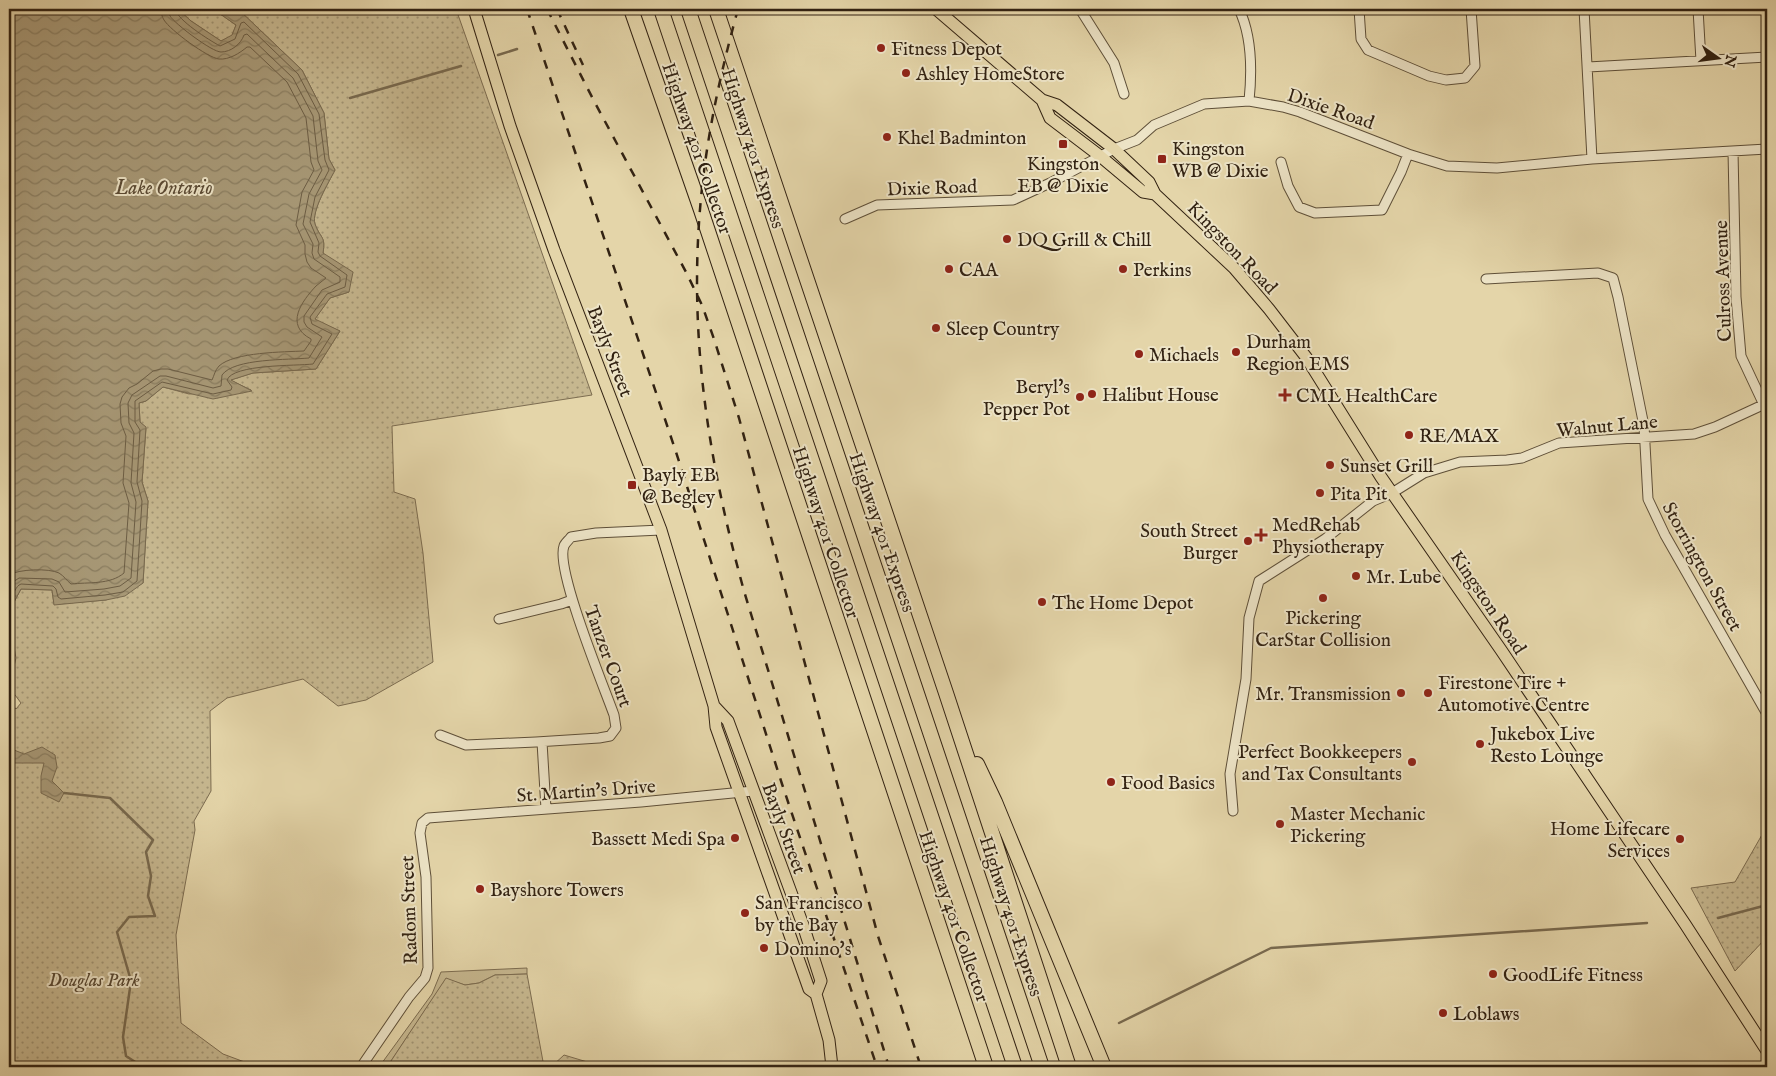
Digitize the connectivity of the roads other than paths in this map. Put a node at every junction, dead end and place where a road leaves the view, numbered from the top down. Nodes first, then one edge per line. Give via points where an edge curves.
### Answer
1 (474, 9) edge
2 (631, 9) edge
3 (661, 9) edge
4 (688, 9) edge
5 (716, 9) edge
6 (936, 9) edge
7 (1080, 9) edge
8 (1239, 9) edge
9 (1359, 9) edge
10 (1471, 9) edge
11 (1584, 9) edge
12 (1698, 9) edge
13 (1767, 57) edge
14 (1701, 61) junction
15 (1588, 67) junction
16 (1124, 94) dead end
17 (1042, 100) junction
18 (1249, 101) junction
19 (1114, 149) junction
20 (1767, 149) edge
21 (1734, 151) junction
22 (1408, 154) junction
23 (1100, 156) junction
24 (1592, 159) junction
25 (1281, 162) dead end
26 (1155, 194) junction
27 (846, 219) dead end
28 (1486, 279) dead end
29 (1766, 404) edge
30 (1644, 438) junction
31 (1392, 493) junction
32 (661, 530) junction
33 (572, 600) junction
34 (499, 619) dead end
35 (946, 693) junction
36 (714, 706) junction
37 (1767, 714) edge
38 (440, 735) dead end
39 (542, 742) junction
40 (753, 791) junction
41 (740, 793) junction
42 (546, 810) junction
43 (1232, 811) dead end
44 (422, 823) joint
45 (816, 994) junction
46 (1767, 1051) edge
47 (361, 1067) edge
48 (832, 1067) edge
49 (986, 1067) edge
50 (1015, 1067) edge
51 (1042, 1067) edge
52 (1069, 1067) edge
53 (1104, 1067) edge

1 - 32 main road, Bayly Street via 510,126 554,250
2 - 49 highway, Highway 401 Collector
3 - 50 highway
4 - 51 highway, Highway 401 Express
5 - 35 highway
6 - 17 main road, Kingston Road
7 - 16 street via 1114,63
8 - 18 street via 1248,40
9 - 10 street via 1361,40 1368,50 1413,70 1446,80 1465,78 1475,66
11 - 15 street
12 - 14 street
13 - 14 street
14 - 15 street
15 - 24 street
17 - 19 main road, Kingston Road via 1057,105
17 - 23 main road, Kingston Road via 1050,118
18 - 19 street, Dixie Road via 1204,104 1154,125 1137,140
18 - 22 street, Dixie Road via 1283,106
19 - 23 street, Dixie Road
19 - 26 main road, Kingston Road via 1150,182
20 - 21 street, Dixie Road
21 - 24 street, Dixie Road
21 - 29 street, Culross Avenue via 1736,297 1741,356
22 - 24 street, Dixie Road via 1447,166 1497,168
22 - 25 street via 1382,210 1315,213 1299,207
23 - 26 main road, Kingston Road via 1143,192
23 - 27 street, Dixie Road via 1013,200 877,205
26 - 31 main road, Kingston Road via 1234,268 1272,312 1306,357
28 - 30 street, Storrington Street via 1598,273 1613,278
29 - 30 street, Walnut Lane via 1694,434
30 - 31 street, Walnut Lane via 1559,443 1522,458 1460,462 1424,473
30 - 37 street, Storrington Street via 1648,499 1665,535
31 - 43 street, Walnut Lane via 1373,501 1325,539 1259,581 1249,618 1246,679 1230,774
31 - 46 main road, Kingston Road via 1501,650
32 - 33 street, Tanzer Court via 571,537 564,546 563,559
32 - 36 main road, Bayly Street
33 - 34 street
33 - 39 street, Tanzer Court via 616,728 610,736
35 - 52 highway
35 - 53 highway via 995,802
36 - 40 main road, Bayly Street via 728,722
36 - 41 main road, Bayly Street via 716,726
38 - 39 street, Tanzer Court via 466,745
39 - 42 street
40 - 41 street, St. Martin's Drive
40 - 45 main road, Bayly Street via 821,981
41 - 42 street, St. Martin's Drive
41 - 45 main road, Bayly Street via 809,989
42 - 44 street, St. Martin's Drive via 428,818
44 - 47 street, Radom Street via 428,968 425,978
45 - 48 main road, Bayly Street via 829,1040

